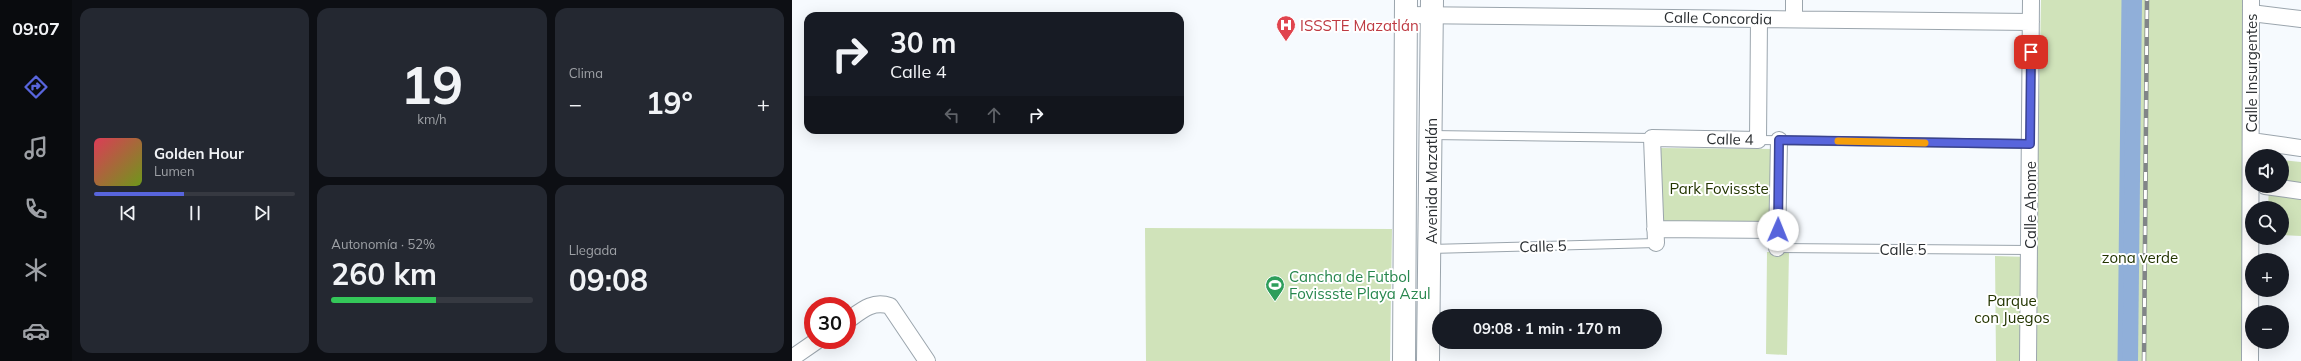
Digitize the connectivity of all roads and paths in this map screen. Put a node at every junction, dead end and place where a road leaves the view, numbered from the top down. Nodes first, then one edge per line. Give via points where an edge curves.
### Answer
1 (1794, 0) edge
2 (2031, 0) edge
3 (1406, 7) edge
4 (1432, 7) edge
5 (2251, 7) edge
6 (1759, 19) junction
7 (1794, 19) junction
8 (2301, 19) edge
9 (2031, 22) junction
10 (1430, 135) junction
11 (1652, 138) junction
12 (1758, 140) junction
13 (1779, 140) junction
14 (2250, 141) junction
15 (2030, 144) junction
16 (2301, 148) edge
17 (2251, 149) edge
18 (2289, 189) edge
19 (2301, 191) edge
20 (2256, 193) edge
21 (1778, 230) junction
22 (1656, 236) junction
23 (1777, 248) joint
24 (1430, 249) junction
25 (2029, 250) junction
26 (856, 315) edge
27 (805, 349) edge
28 (792, 358) edge
29 (927, 361) edge
30 (1404, 361) edge
31 (1428, 361) edge
32 (2028, 361) edge
33 (2250, 361) edge

1 - 7 street
2 - 9 street, Calle Ahome
3 - 4 street, Calle Concordia
3 - 30 street, Avenida Mazatlán
4 - 6 street, Calle Concordia
4 - 10 street, Avenida Mazatlán
5 - 8 street
5 - 14 street, Calle Insurgentes
6 - 7 street, Calle Concordia
6 - 12 street
7 - 9 street, Calle Concordia
9 - 15 street, Calle Ahome
10 - 11 lane, Calle 4
10 - 24 street, Avenida Mazatlán
11 - 12 street, Calle 4
11 - 22 street
12 - 13 lane, Calle 4
13 - 15 lane, Calle 4
13 - 21 street
14 - 16 street
14 - 17 street, Calle Insurgentes
15 - 25 street, Calle Ahome
18 - 19 street
20 - 33 street, Calle Insurgentes
21 - 22 street
21 - 23 street
22 - 24 lane, Calle 5
23 - 25 lane, Calle 5
24 - 31 street, Avenida Mazatlán
25 - 32 street, Calle Ahome
26 - 29 street via 870,305 880,303 890,306
27 - 28 street

